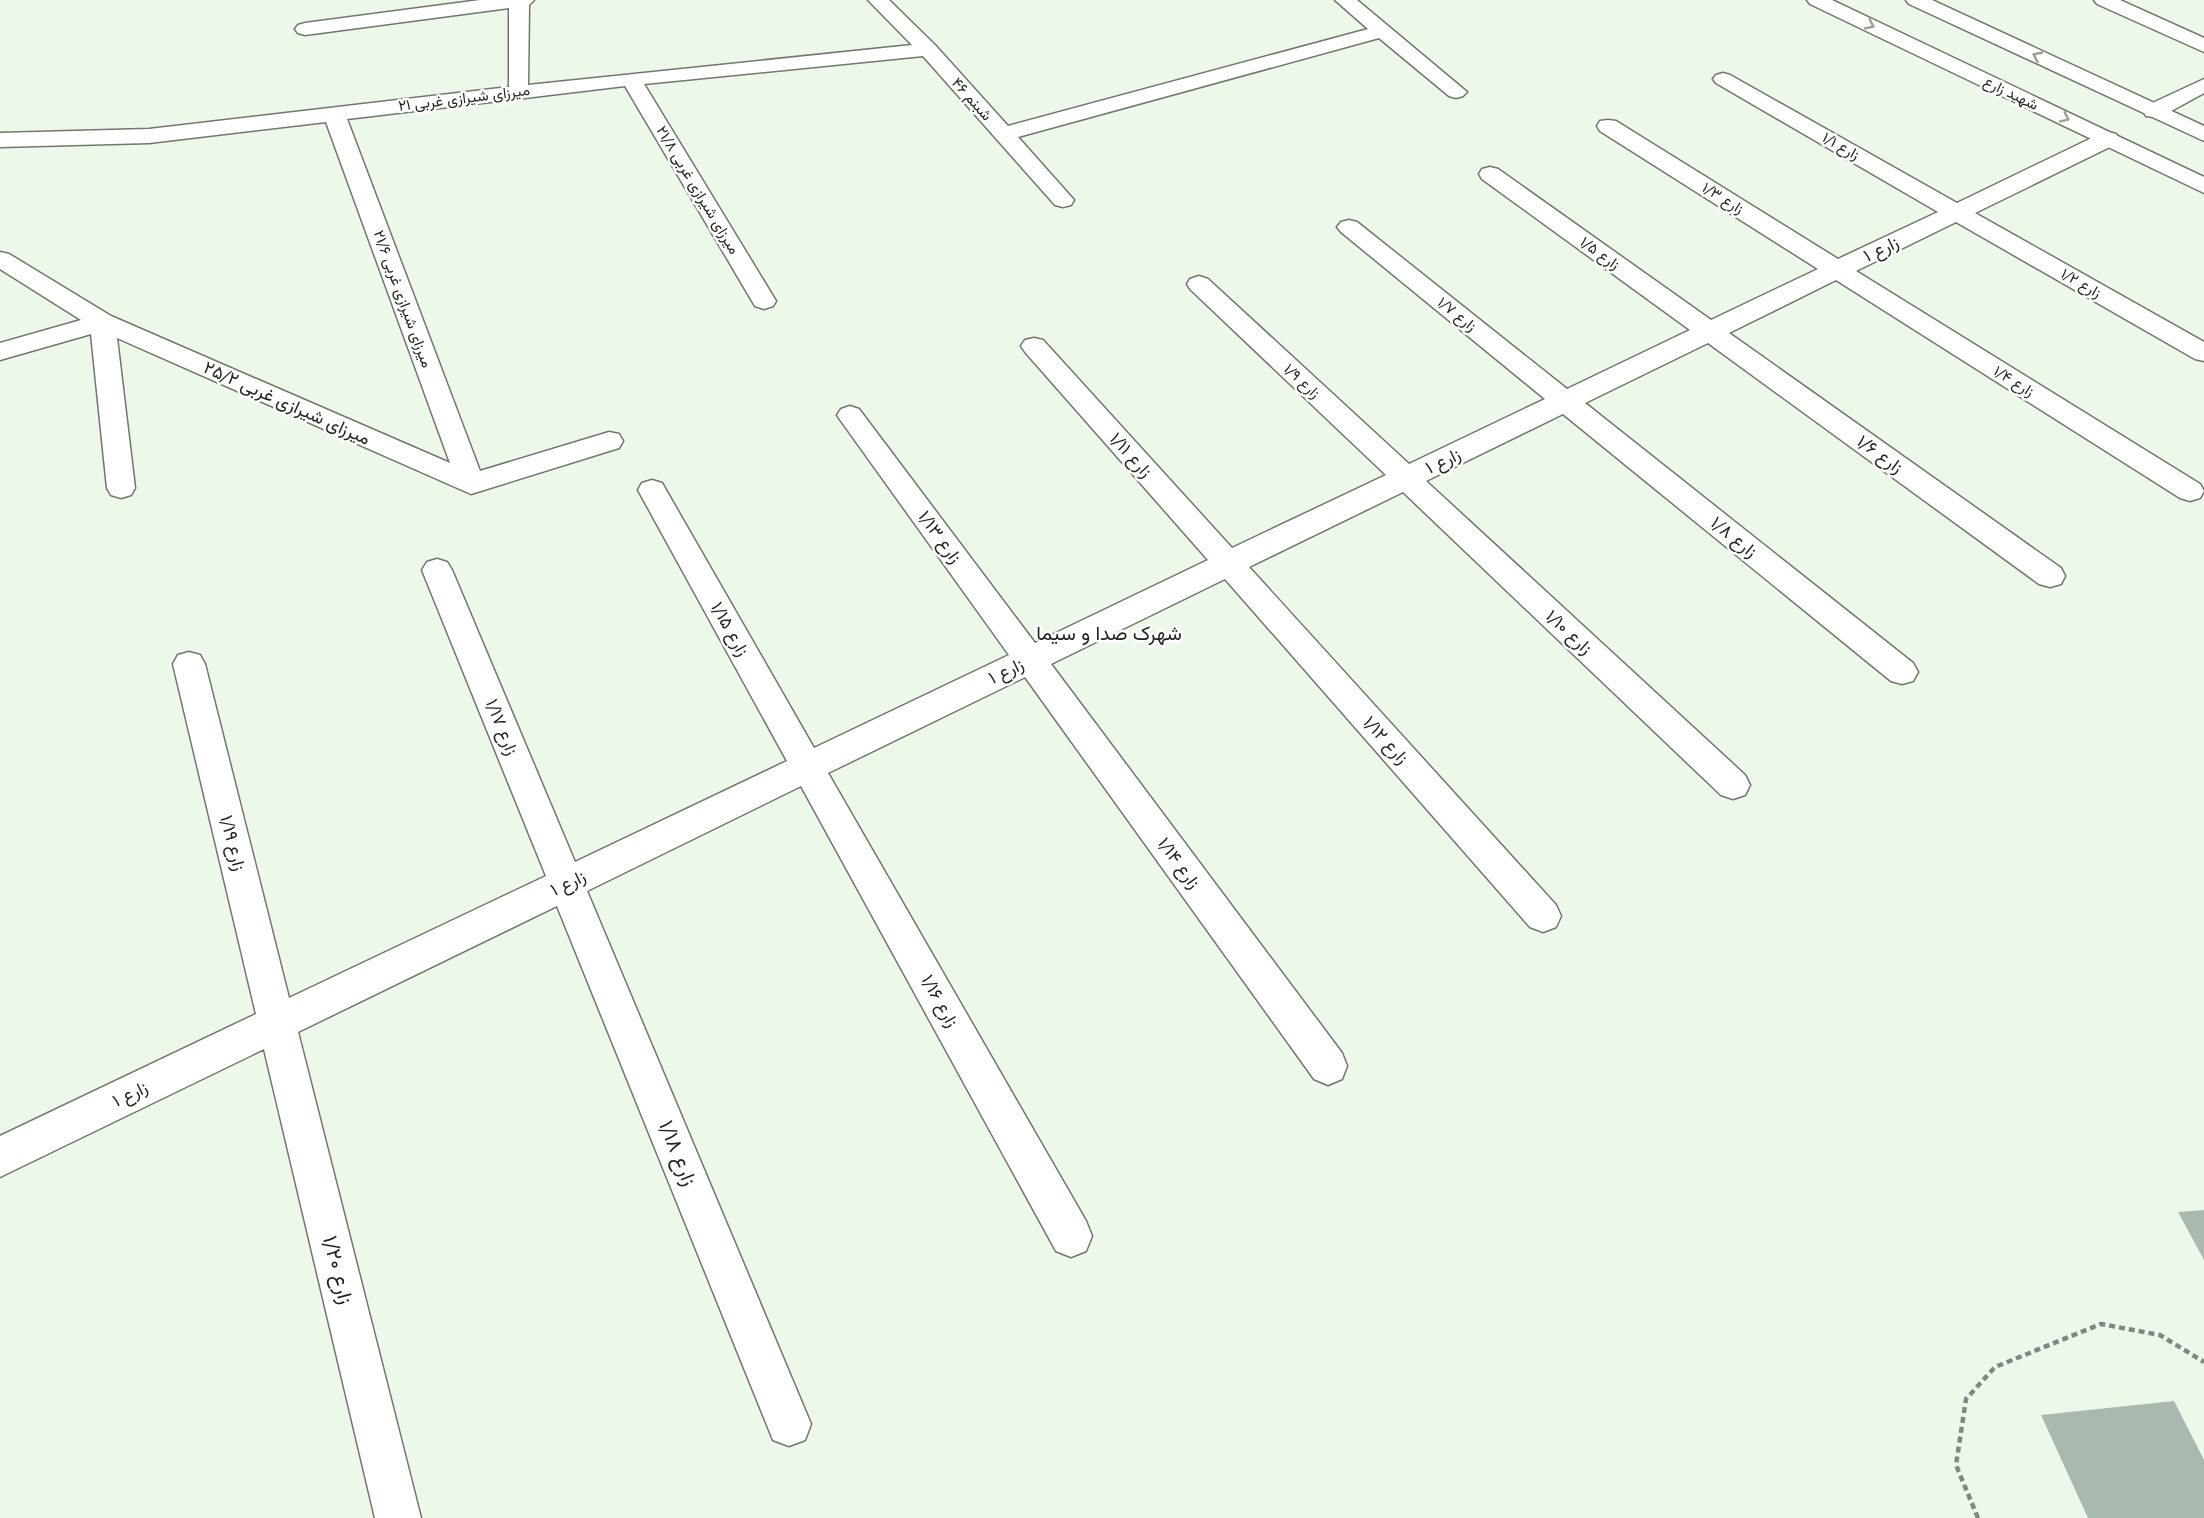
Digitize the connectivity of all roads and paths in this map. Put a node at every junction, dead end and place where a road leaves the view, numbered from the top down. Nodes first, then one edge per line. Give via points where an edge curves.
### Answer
1 (524, 0) edge
2 (878, 0) edge
3 (1345, 0) edge
4 (1817, 0) edge
5 (1916, 0) edge
6 (2104, 0) edge
7 (519, 1) edge
8 (305, 29) dead end
9 (1382, 31) junction
10 (2204, 46) edge
11 (927, 49) junction
12 (631, 79) junction
13 (1723, 79) dead end
14 (518, 85) dead end
15 (2204, 85) edge
16 (1456, 92) dead end
17 (2154, 111) junction
18 (334, 114) junction
19 (1608, 126) dead end
20 (1003, 134) junction
21 (2204, 134) edge
22 (2108, 139) junction
23 (0, 140) edge
24 (1490, 174) dead end
25 (2204, 186) edge
26 (1063, 200) dead end
27 (1958, 213) junction
28 (1349, 227) dead end
29 (0, 259) edge
30 (1838, 270) junction
31 (1198, 284) dead end
32 (764, 302) dead end
33 (102, 322) junction
34 (1710, 332) junction
35 (1034, 346) dead end
36 (0, 352) edge
37 (2204, 353) edge
38 (1566, 401) junction
39 (850, 415) dead end
40 (609, 441) dead end
41 (1406, 478) junction
42 (471, 484) junction
43 (121, 488) dead end
44 (652, 490) dead end
45 (2190, 491) dead end
46 (1229, 564) junction
47 (437, 570) dead end
48 (2050, 576) dead end
49 (1029, 660) junction
50 (189, 664) dead end
51 (1902, 672) dead end
52 (807, 768) junction
53 (1733, 785) dead end
54 (566, 884) junction
55 (1543, 916) dead end
56 (277, 1023) junction
57 (1328, 1066) dead end
58 (0, 1157) edge
59 (1071, 1236) dead end
60 (2204, 1362) edge
61 (789, 1424) dead end
62 (398, 1518) edge
63 (1978, 1518) edge

1 - 7 street
2 - 11 street, ۴۶ شبنم
3 - 9 street
4 -> 22 street, شهید زارع
17 -> 5 street
6 - 10 street
7 - 8 street
7 - 14 street
9 - 16 street
9 - 20 street
11 - 12 street, ۲۱ میرزای شیرازی غربی
11 - 20 street, ۴۶ شبنم
12 - 18 street, ۲۱ میرزای شیرازی غربی
12 - 32 street, ۲۱/۸ میرزای شیرازی غربی
13 - 27 street, ۱/۱ زارع
15 - 17 street
17 - 21 street
18 - 23 street, ۲۱ میرزای شیرازی غربی via 149,136
18 - 42 street, ۲۱/۶ میرزای شیرازی غربی
19 - 30 street, ۱/۳ زارع
20 - 26 street, ۴۶ شبنم
22 - 25 street, شهید زارع
22 - 27 street, ۱ زارع
24 - 34 street, ۱/۵ زارع
27 - 30 street, ۱ زارع
27 - 37 street, ۱/۲ زارع
28 - 38 street, ۱/۷ زارع
29 - 33 street, ۲۵/۲ میرزای شیرازی غربی
30 - 34 street, ۱ زارع
30 - 45 street, ۱/۴ زارع
31 - 41 street, ۱/۹ زارع
33 - 36 street
33 - 42 street, ۲۵/۲ میرزای شیرازی غربی
33 - 43 street
34 - 38 street, ۱ زارع
34 - 48 street, ۱/۶ زارع
35 - 46 street, ۱/۱۱ زارع
38 - 41 street, ۱ زارع
38 - 51 street, ۱/۸ زارع
39 - 49 street, ۱/۱۳ زارع
40 - 42 street
41 - 46 street, ۱ زارع
41 - 53 street, ۱/۱۰ زارع
44 - 52 street, ۱/۱۵ زارع
46 - 49 street, ۱ زارع
46 - 55 street, ۱/۱۲ زارع
47 - 54 street, ۱/۱۷ زارع
49 - 52 street, ۱ زارع
49 - 57 street, ۱/۱۴ زارع
50 - 56 street, ۱/۱۹ زارع
52 - 54 street, ۱ زارع
52 - 59 street, ۱/۱۶ زارع
54 - 56 street, ۱ زارع
54 - 61 street, ۱/۱۸ زارع
56 - 58 street, ۱ زارع
56 - 62 street, ۱/۲۰ زارع
60 - 63 path via 2160,1335 2101,1324 1995,1367 1966,1399 1956,1465

